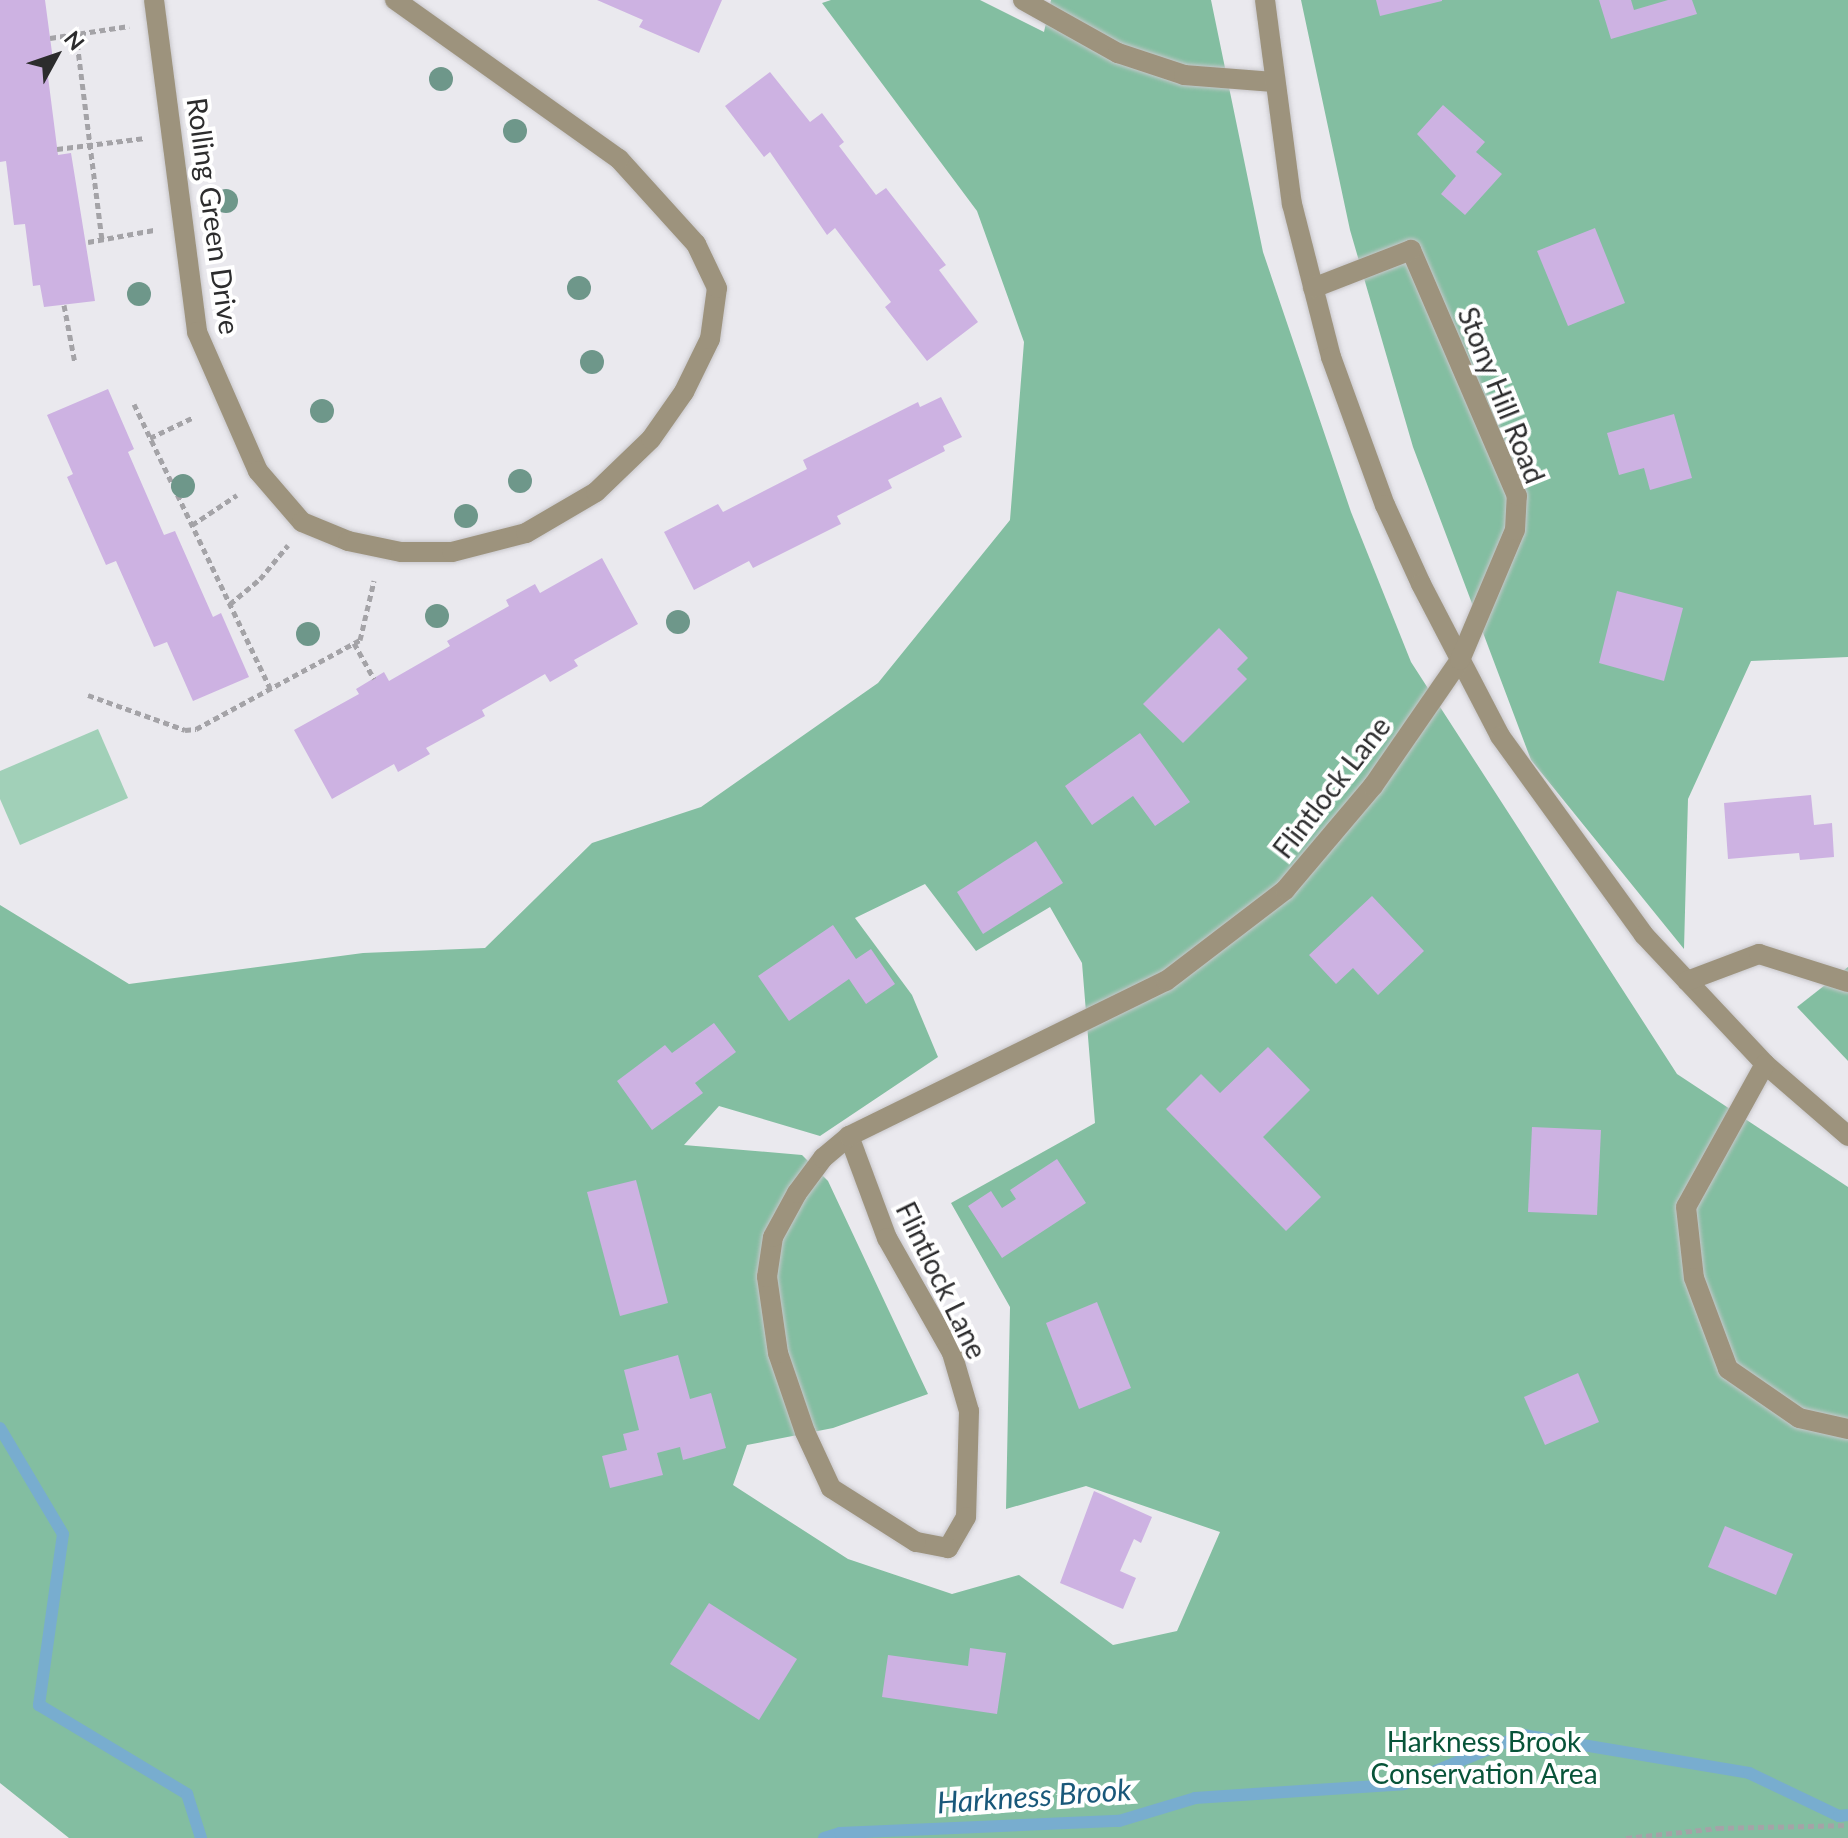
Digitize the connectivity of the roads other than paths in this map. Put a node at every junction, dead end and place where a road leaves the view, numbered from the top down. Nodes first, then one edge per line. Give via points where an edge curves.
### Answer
1 (154, 0) edge
2 (395, 0) edge
3 (1023, 0) edge
4 (1265, 0) edge
5 (1274, 82) junction
6 (1313, 288) junction
7 (1460, 660) junction
8 (1687, 981) junction
9 (1848, 982) edge
10 (1765, 1064) junction
11 (849, 1136) junction
12 (1848, 1136) edge
13 (1848, 1429) edge

1 - 2 street, Rolling Green Drive via 197,332 258,471 302,522 348,541 401,552 452,552 526,533 596,492 651,439 684,392 710,339 717,288 696,244 619,159
3 - 5 street via 1118,53 1184,75
4 - 5 street
5 - 6 street via 1292,204
6 - 7 street via 1331,357 1385,505
6 - 7 street, Stony Hill Road via 1411,250 1517,496 1515,530
7 - 8 street via 1500,736 1644,935
7 - 11 street, Flintlock Lane via 1373,786 1285,890 1238,930 1166,981
8 - 9 street via 1759,954
8 - 10 street
10 - 12 street
10 - 13 street via 1686,1207 1694,1278 1728,1369 1799,1418
11 - 11 street, Flintlock Lane via 823,1158 773,1237 767,1277 778,1353 831,1488 916,1542 948,1548 966,1517 969,1411 952,1353 887,1238

